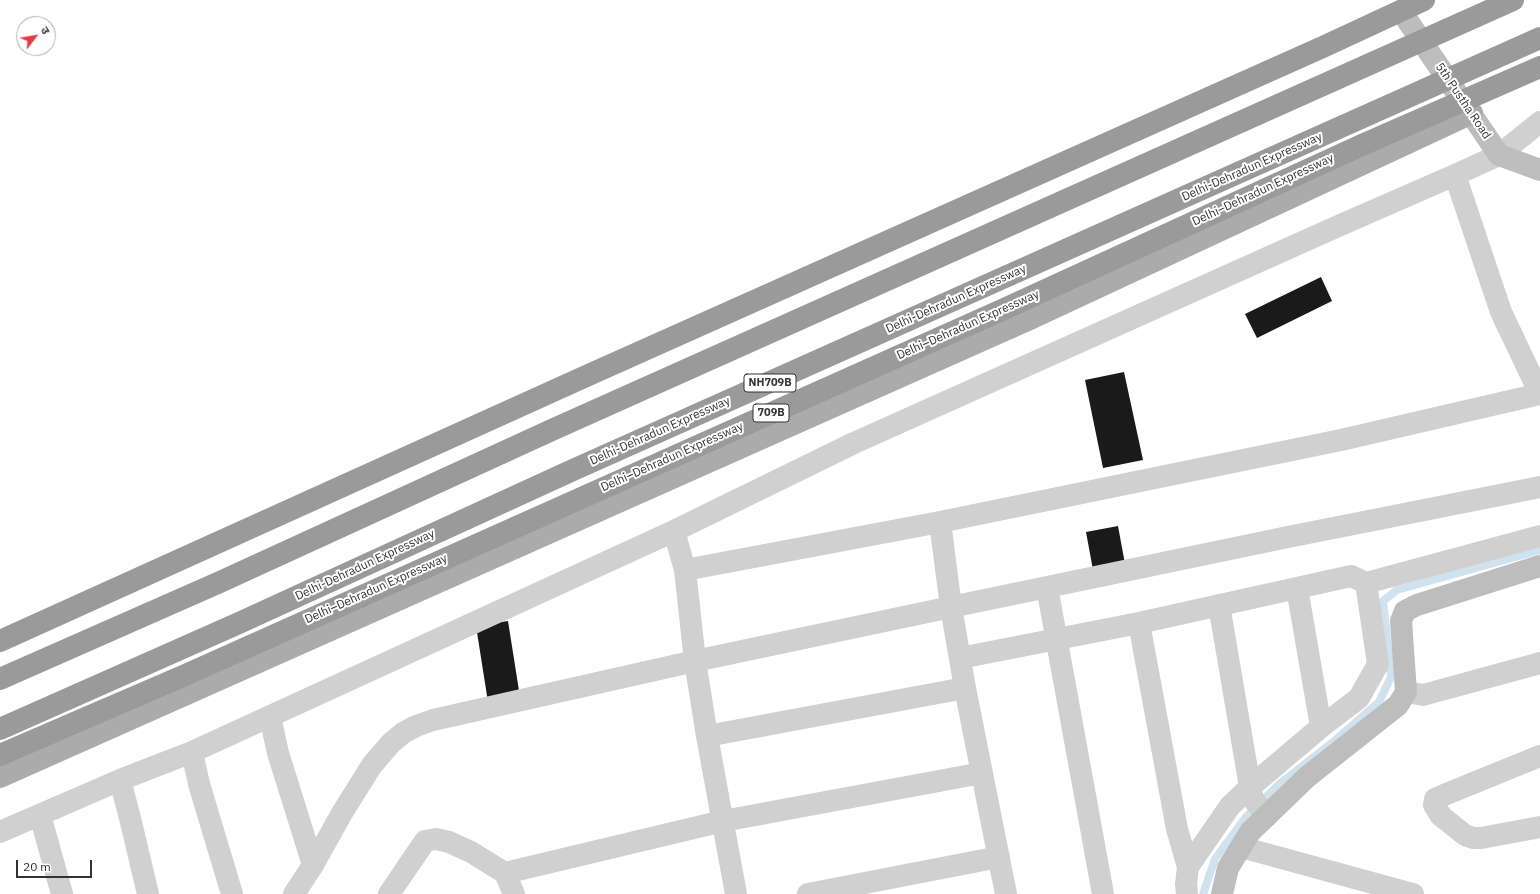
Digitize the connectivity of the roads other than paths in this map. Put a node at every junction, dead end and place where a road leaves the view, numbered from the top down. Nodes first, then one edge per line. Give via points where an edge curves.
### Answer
1 (1424, 0) edge
2 (1513, 0) edge
3 (1401, 11) junction
4 (1540, 38) edge
5 (1540, 67) edge
6 (1467, 107) junction
7 (1540, 122) edge
8 (1499, 154) junction
9 (1540, 170) edge
10 (1455, 175) junction
11 (1540, 487) edge
12 (940, 522) junction
13 (674, 531) junction
14 (1540, 536) edge
15 (1540, 566) edge
16 (685, 570) junction
17 (1366, 583) junction
18 (1047, 587) junction
19 (1297, 588) junction
20 (1219, 605) junction
21 (951, 607) junction
22 (1139, 623) junction
23 (1056, 638) junction
24 (0, 641) edge
25 (960, 658) junction
26 (695, 661) junction
27 (1540, 663) edge
28 (0, 679) edge
29 (965, 688) junction
30 (1406, 692) junction
31 (270, 716) junction
32 (1321, 727) junction
33 (0, 729) edge
34 (707, 736) junction
35 (192, 752) junction
36 (0, 755) edge
37 (1540, 756) edge
38 (982, 773) junction
39 (0, 777) edge
40 (120, 780) junction
41 (1258, 803) junction
42 (40, 815) junction
43 (723, 821) junction
44 (1540, 827) edge
45 (0, 832) edge
46 (1241, 847) junction
47 (999, 857) junction
48 (313, 865) junction
49 (1188, 867) junction
50 (505, 874) junction
51 (62, 894) edge
52 (148, 894) edge
53 (232, 894) edge
54 (294, 894) edge
55 (389, 894) edge
56 (514, 894) edge
57 (736, 894) edge
58 (808, 894) edge
59 (1006, 894) edge
60 (1103, 894) edge
61 (1186, 894) edge
62 (1222, 894) edge
63 (1414, 894) edge

1 - 3 highway
2 - 28 highway, bridge
3 - 6 street, 5th Pustha Road
3 - 24 highway via 592,372
4 - 33 highway, Delhi-Dehradun Expressway / NH709B, bridge
5 - 6 highway, Delhi–Dehradun Expressway / 709B
6 - 8 street, 5th Pustha Road
6 - 36 highway, Delhi–Dehradun Expressway / 709B via 1362,145 995,313 183,676
6 - 39 main road via 1205,239
7 - 8 street
8 - 9 street
8 - 10 street
10 - 12 street via 1501,312 1540,394 1341,440
10 - 13 street via 854,443
11 - 18 street
12 - 16 street
12 - 21 street
13 - 16 street
13 - 31 street
14 - 17 street
15 - 30 street via 1405,611 1401,621
16 - 26 street
17 - 19 street via 1351,576
17 - 32 street via 1378,664 1359,698
18 - 21 street
18 - 23 street
19 - 20 street
19 - 32 street
20 - 22 street
20 - 41 street
21 - 25 street
21 - 26 street
22 - 23 street
22 - 49 street via 1177,829
23 - 25 street
23 - 60 street
25 - 29 street
26 - 34 street
26 - 48 street via 416,726 403,733 372,765
27 - 30 street via 1423,695
29 - 34 street
29 - 38 street
30 - 41 street via 1398,705 1307,777
31 - 35 street
31 - 48 street via 278,753
32 - 41 street
34 - 43 street
35 - 40 street
35 - 53 street
37 - 44 street via 1435,799 1434,805 1441,816 1465,835 1473,838
38 - 43 street
38 - 47 street
40 - 42 street
40 - 52 street
41 - 46 street via 1250,832
41 - 49 street via 1230,806
42 - 45 street
42 - 51 street
43 - 50 street
43 - 57 street
46 - 62 street via 1228,868
46 - 63 street
47 - 58 street
47 - 59 street
48 - 54 street
49 - 61 street
50 - 55 street via 472,852 436,839 425,841
50 - 56 street

